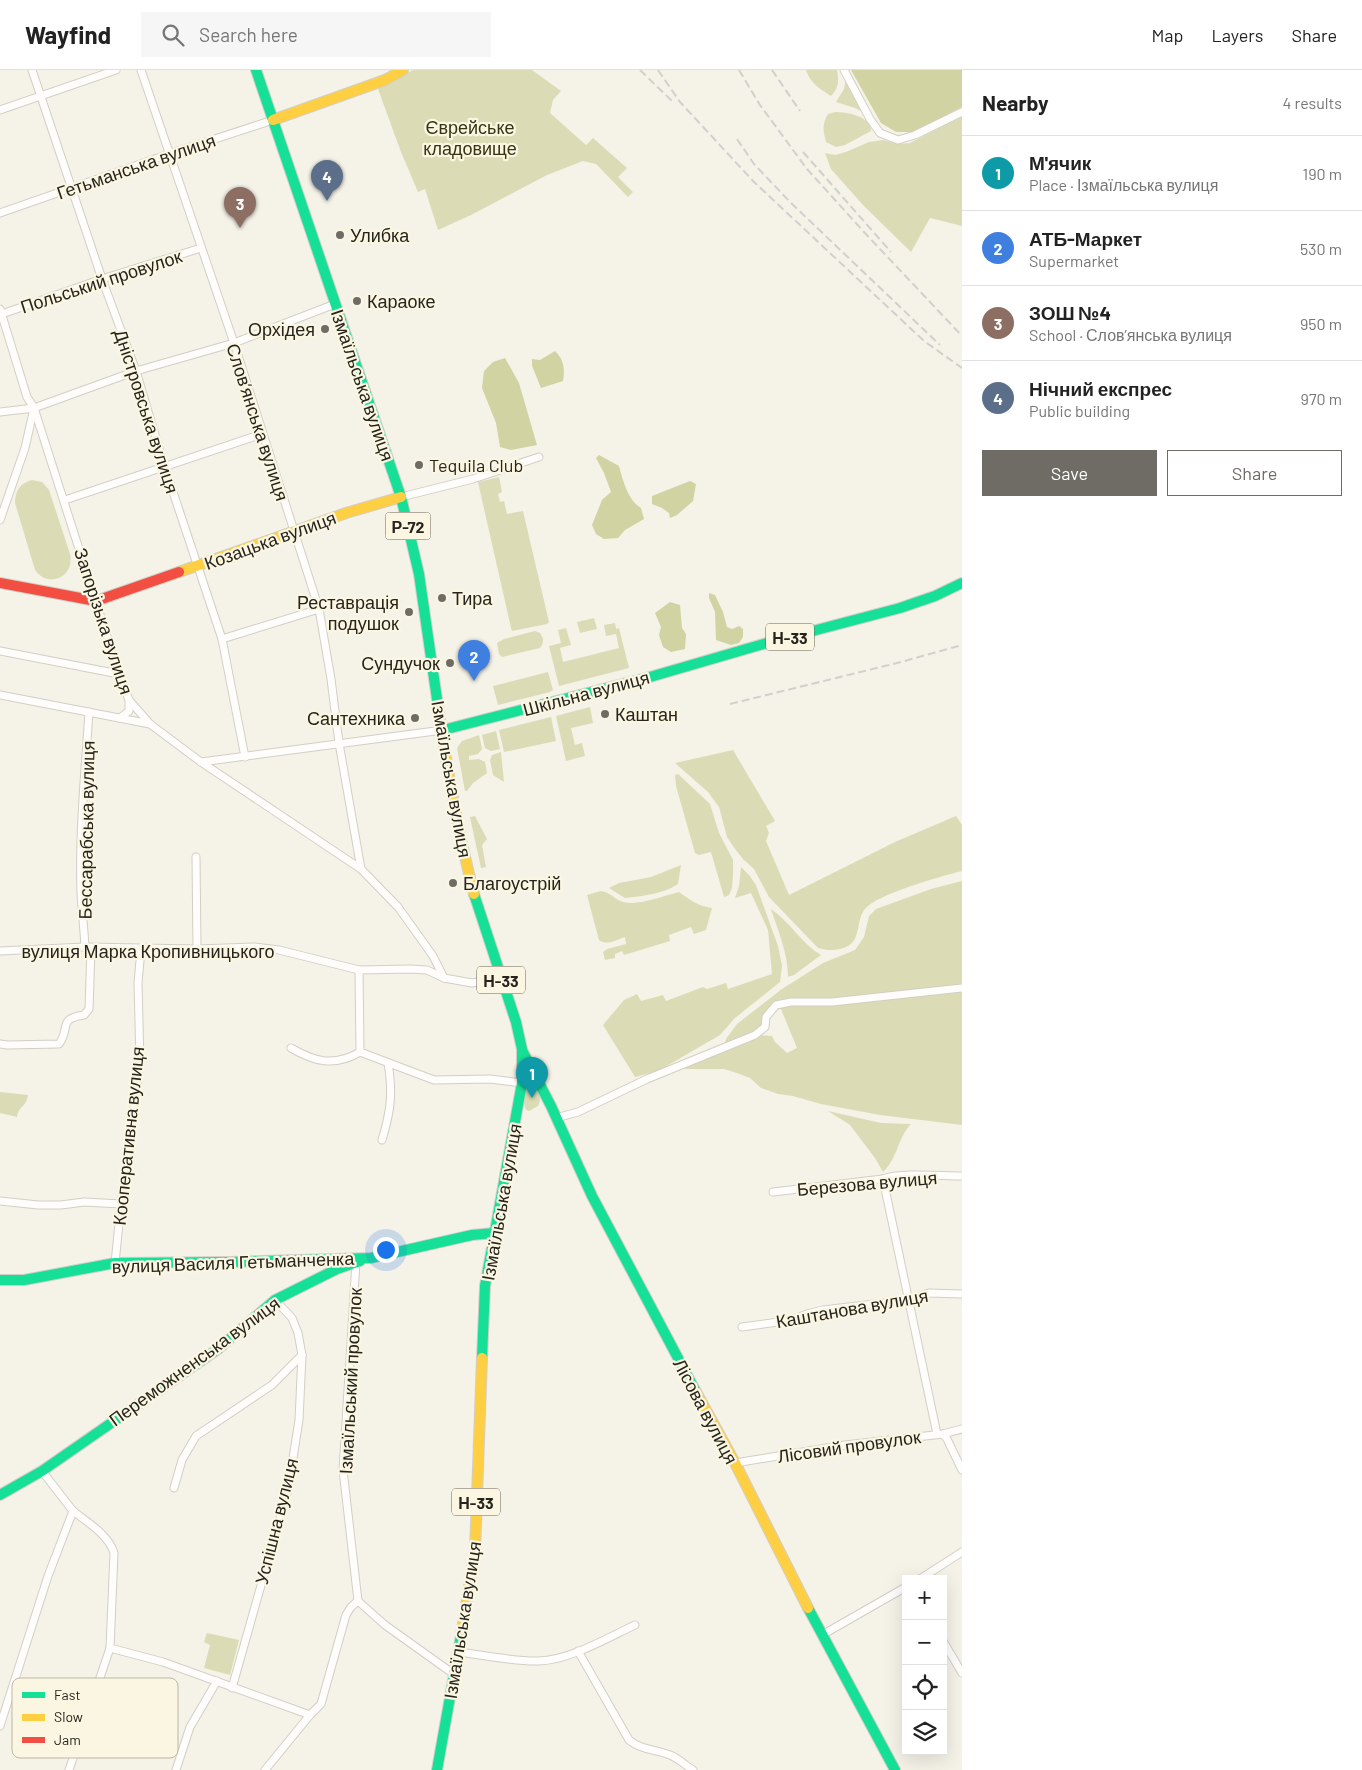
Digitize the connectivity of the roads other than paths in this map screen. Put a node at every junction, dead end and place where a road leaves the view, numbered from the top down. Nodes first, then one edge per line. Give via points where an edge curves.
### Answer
1 (32, 70) edge
2 (116, 70) edge
3 (140, 70) edge
4 (256, 70) edge
5 (403, 70) edge
6 (844, 70) edge
7 (41, 96) junction
8 (0, 110) edge
9 (962, 112) edge
10 (273, 120) junction
11 (169, 154) junction
12 (72, 187) junction
13 (0, 214) edge
14 (201, 248) junction
15 (102, 279) junction
16 (335, 304) junction
17 (1, 312) edge
18 (234, 343) junction
19 (136, 372) junction
20 (34, 408) junction
21 (0, 412) edge
22 (262, 434) junction
23 (539, 457) dead end
24 (164, 466) junction
25 (401, 497) junction
26 (64, 500) junction
27 (0, 520) edge
28 (294, 531) junction
29 (197, 566) junction
30 (0, 583) edge
31 (962, 583) edge
32 (96, 600) junction
33 (319, 610) junction
34 (222, 639) junction
35 (0, 651) edge
36 (119, 674) junction
37 (0, 695) edge
38 (129, 700) junction
39 (89, 712) junction
40 (120, 718) junction
41 (150, 724) junction
42 (443, 730) junction
43 (339, 743) junction
44 (244, 757) junction
45 (200, 762) junction
46 (196, 857) dead end
47 (361, 869) junction
48 (88, 947) junction
49 (141, 949) junction
50 (197, 949) junction
51 (0, 951) edge
52 (359, 970) junction
53 (444, 978) junction
54 (501, 978) junction
55 (962, 988) edge
56 (0, 1044) edge
57 (291, 1048) dead end
58 (522, 1050) junction
59 (360, 1052) junction
60 (388, 1063) junction
61 (522, 1083) junction
62 (556, 1118) junction
63 (382, 1140) dead end
64 (962, 1176) edge
65 (883, 1179) junction
66 (773, 1192) dead end
67 (0, 1201) edge
68 (120, 1204) junction
69 (494, 1232) junction
70 (371, 1258) junction
71 (356, 1262) junction
72 (115, 1263) junction
73 (0, 1280) edge
74 (962, 1294) edge
75 (275, 1300) junction
76 (909, 1300) junction
77 (742, 1327) dead end
78 (302, 1354) junction
79 (962, 1429) edge
80 (940, 1434) junction
81 (735, 1463) junction
82 (962, 1470) edge
83 (42, 1471) junction
84 (174, 1488) dead end
85 (0, 1495) edge
86 (73, 1511) junction
87 (962, 1552) edge
88 (926, 1575) edge
89 (902, 1589) edge
90 (358, 1602) junction
91 (635, 1624) dead end
92 (822, 1635) junction
93 (110, 1648) junction
94 (947, 1648) edge
95 (578, 1651) junction
96 (459, 1652) junction
97 (962, 1673) edge
98 (455, 1675) junction
99 (15, 1678) edge
100 (100, 1678) edge
101 (217, 1681) junction
102 (12, 1688) edge
103 (232, 1688) junction
104 (310, 1715) junction
105 (0, 1726) edge
106 (73, 1758) edge
107 (69, 1770) edge
108 (176, 1770) edge
109 (265, 1770) edge
110 (437, 1770) edge
111 (693, 1770) edge
112 (895, 1770) edge

1 - 7 street, Дністровська вулиця
2 - 7 street
3 - 11 street, Словʼянська вулиця
4 - 10 main road, Ізмаїльська вулиця / Р-72
5 - 10 main road via 384,80
6 - 9 street via 880,133 898,140
7 - 8 street
7 - 12 street, Дністровська вулиця
10 - 11 street, Гетьманська вулиця
10 - 16 main road, Ізмаїльська вулиця / Р-72
11 - 12 street, Гетьманська вулиця
11 - 14 street, Словʼянська вулиця
12 - 13 street, Гетьманська вулиця
12 - 15 street, Дністровська вулиця
14 - 15 street, Польський провулок
14 - 18 street, Словʼянська вулиця
15 - 17 street, Польський провулок
15 - 19 street, Дністровська вулиця
16 - 18 street
16 - 25 main road, Ізмаїльська вулиця / Р-72
17 - 20 street, Запорізька вулиця via 27,397
18 - 19 street
18 - 22 street, Словʼянська вулиця
19 - 20 street
19 - 24 street, Дністровська вулиця
20 - 21 street
20 - 26 street, Запорізька вулиця
20 - 27 street via 25,448
22 - 24 street
22 - 28 street, Словʼянська вулиця
23 - 25 street, Козацька вулиця via 473,479
24 - 26 street
24 - 29 street, Дністровська вулиця
25 - 28 main road, Козацька вулиця
25 - 42 main road, Ізмаїльська вулиця / Р-72 via 419,574
26 - 32 street, Запорізька вулиця
28 - 29 main road, Козацька вулиця
28 - 33 street, Словʼянська вулиця
29 - 32 main road, Козацька вулиця
29 - 34 street, Дністровська вулиця
30 - 32 main road, Козацька вулиця
31 - 42 main road, Шкільна вулиця / Н-33 via 900,608
32 - 36 street, Запорізька вулиця
33 - 34 street
33 - 43 street, Словʼянська вулиця
34 - 44 street, Дністровська вулиця
35 - 36 street
36 - 38 street, Запорізька вулиця
37 - 39 street
38 - 40 street via 129,711
38 - 41 street, Запорізька вулиця
39 - 40 street
39 - 48 street, Бессарабська вулиця via 81,892
40 - 41 street
41 - 45 street, Запорізька вулиця
42 - 43 street, Шкільна вулиця
42 - 54 main road, Ізмаїльська вулиця / Н-33 via 449,783 464,856
43 - 44 street, Шкільна вулиця
43 - 47 street, Словʼянська вулиця
44 - 45 street, Шкільна вулиця
45 - 47 street, Запорізька вулиця
46 - 50 street
47 - 53 street, Запорізька вулиця via 398,907 433,956
48 - 49 street, вулиця Марка Кропивницького
48 - 51 street, вулиця Марка Кропивницького
48 - 56 street, Бессарабська вулиця via 89,1009 84,1015 69,1019 59,1044
49 - 50 street, вулиця Марка Кропивницького
49 - 68 street, Кооперативна вулиця via 138,983 140,1063
50 - 52 street, вулиця Марка Кропивницького via 254,947 279,950
52 - 53 street, вулиця Марка Кропивницького via 410,968 427,970
52 - 59 street
53 - 54 street, вулиця Марка Кропивницького via 472,983
54 - 58 main road, Ізмаїльська вулиця / Н-33
55 - 62 street via 776,1005 766,1018 765,1027 755,1035 647,1079 578,1112
57 - 59 street via 317,1060 331,1062
58 - 61 main road, Ізмаїльська вулиця / Н-33
58 - 62 main road, Лісова вулиця
59 - 60 street
60 - 61 street via 434,1080 490,1079
60 - 63 street via 392,1094
61 - 69 main road, Ізмаїльська вулиця / Н-33
62 - 81 main road, Лісова вулиця via 592,1196
64 - 65 street, Березова вулиця
65 - 66 street, Березова вулиця
65 - 76 street
67 - 68 street via 38,1205
68 - 72 street, Кооперативна вулиця
69 - 70 main road, вулиця Василя Гетьманченка
69 - 96 main road, Ізмаїльська вулиця / Н-33 via 485,1286 475,1551
70 - 71 main road, Переможненська вулиця
70 - 72 main road, вулиця Василя Гетьманченка
71 - 75 main road, Переможненська вулиця
71 - 90 street, Ізмаїльський провулок via 343,1470
72 - 73 main road, вулиця Василя Гетьманченка via 24,1280
74 - 76 street, Каштанова вулиця via 929,1293
75 - 78 street, Успішна вулиця via 292,1318
75 - 83 main road, Переможненська вулиця via 218,1349
76 - 77 street, Каштанова вулиця via 823,1310 792,1320
76 - 80 street via 920,1359
78 - 84 street via 272,1385 196,1436 182,1460
78 - 103 street, Успішна вулиця via 299,1420 288,1490
79 - 80 street, Лісовий провулок
80 - 81 street, Лісовий провулок
80 - 82 street via 948,1439
81 - 92 main road, Лісова вулиця
83 - 85 main road, Переможненська вулиця
83 - 86 street
86 - 93 street via 112,1545
86 - 99 street
87 - 88 street
89 - 92 street
90 - 98 street
90 - 104 street via 346,1615 321,1704
91 - 95 street
92 - 112 main road, Лісова вулиця
93 - 100 street
93 - 101 street
94 - 97 street
95 - 96 street via 538,1661
95 - 111 street via 629,1740 643,1748 668,1754
96 - 98 main road, Ізмаїльська вулиця / Н-33
98 - 110 main road, Ізмаїльська вулиця / Н-33
101 - 103 street
101 - 108 street via 190,1726
102 - 105 street
103 - 104 street
104 - 109 street
106 - 107 street

